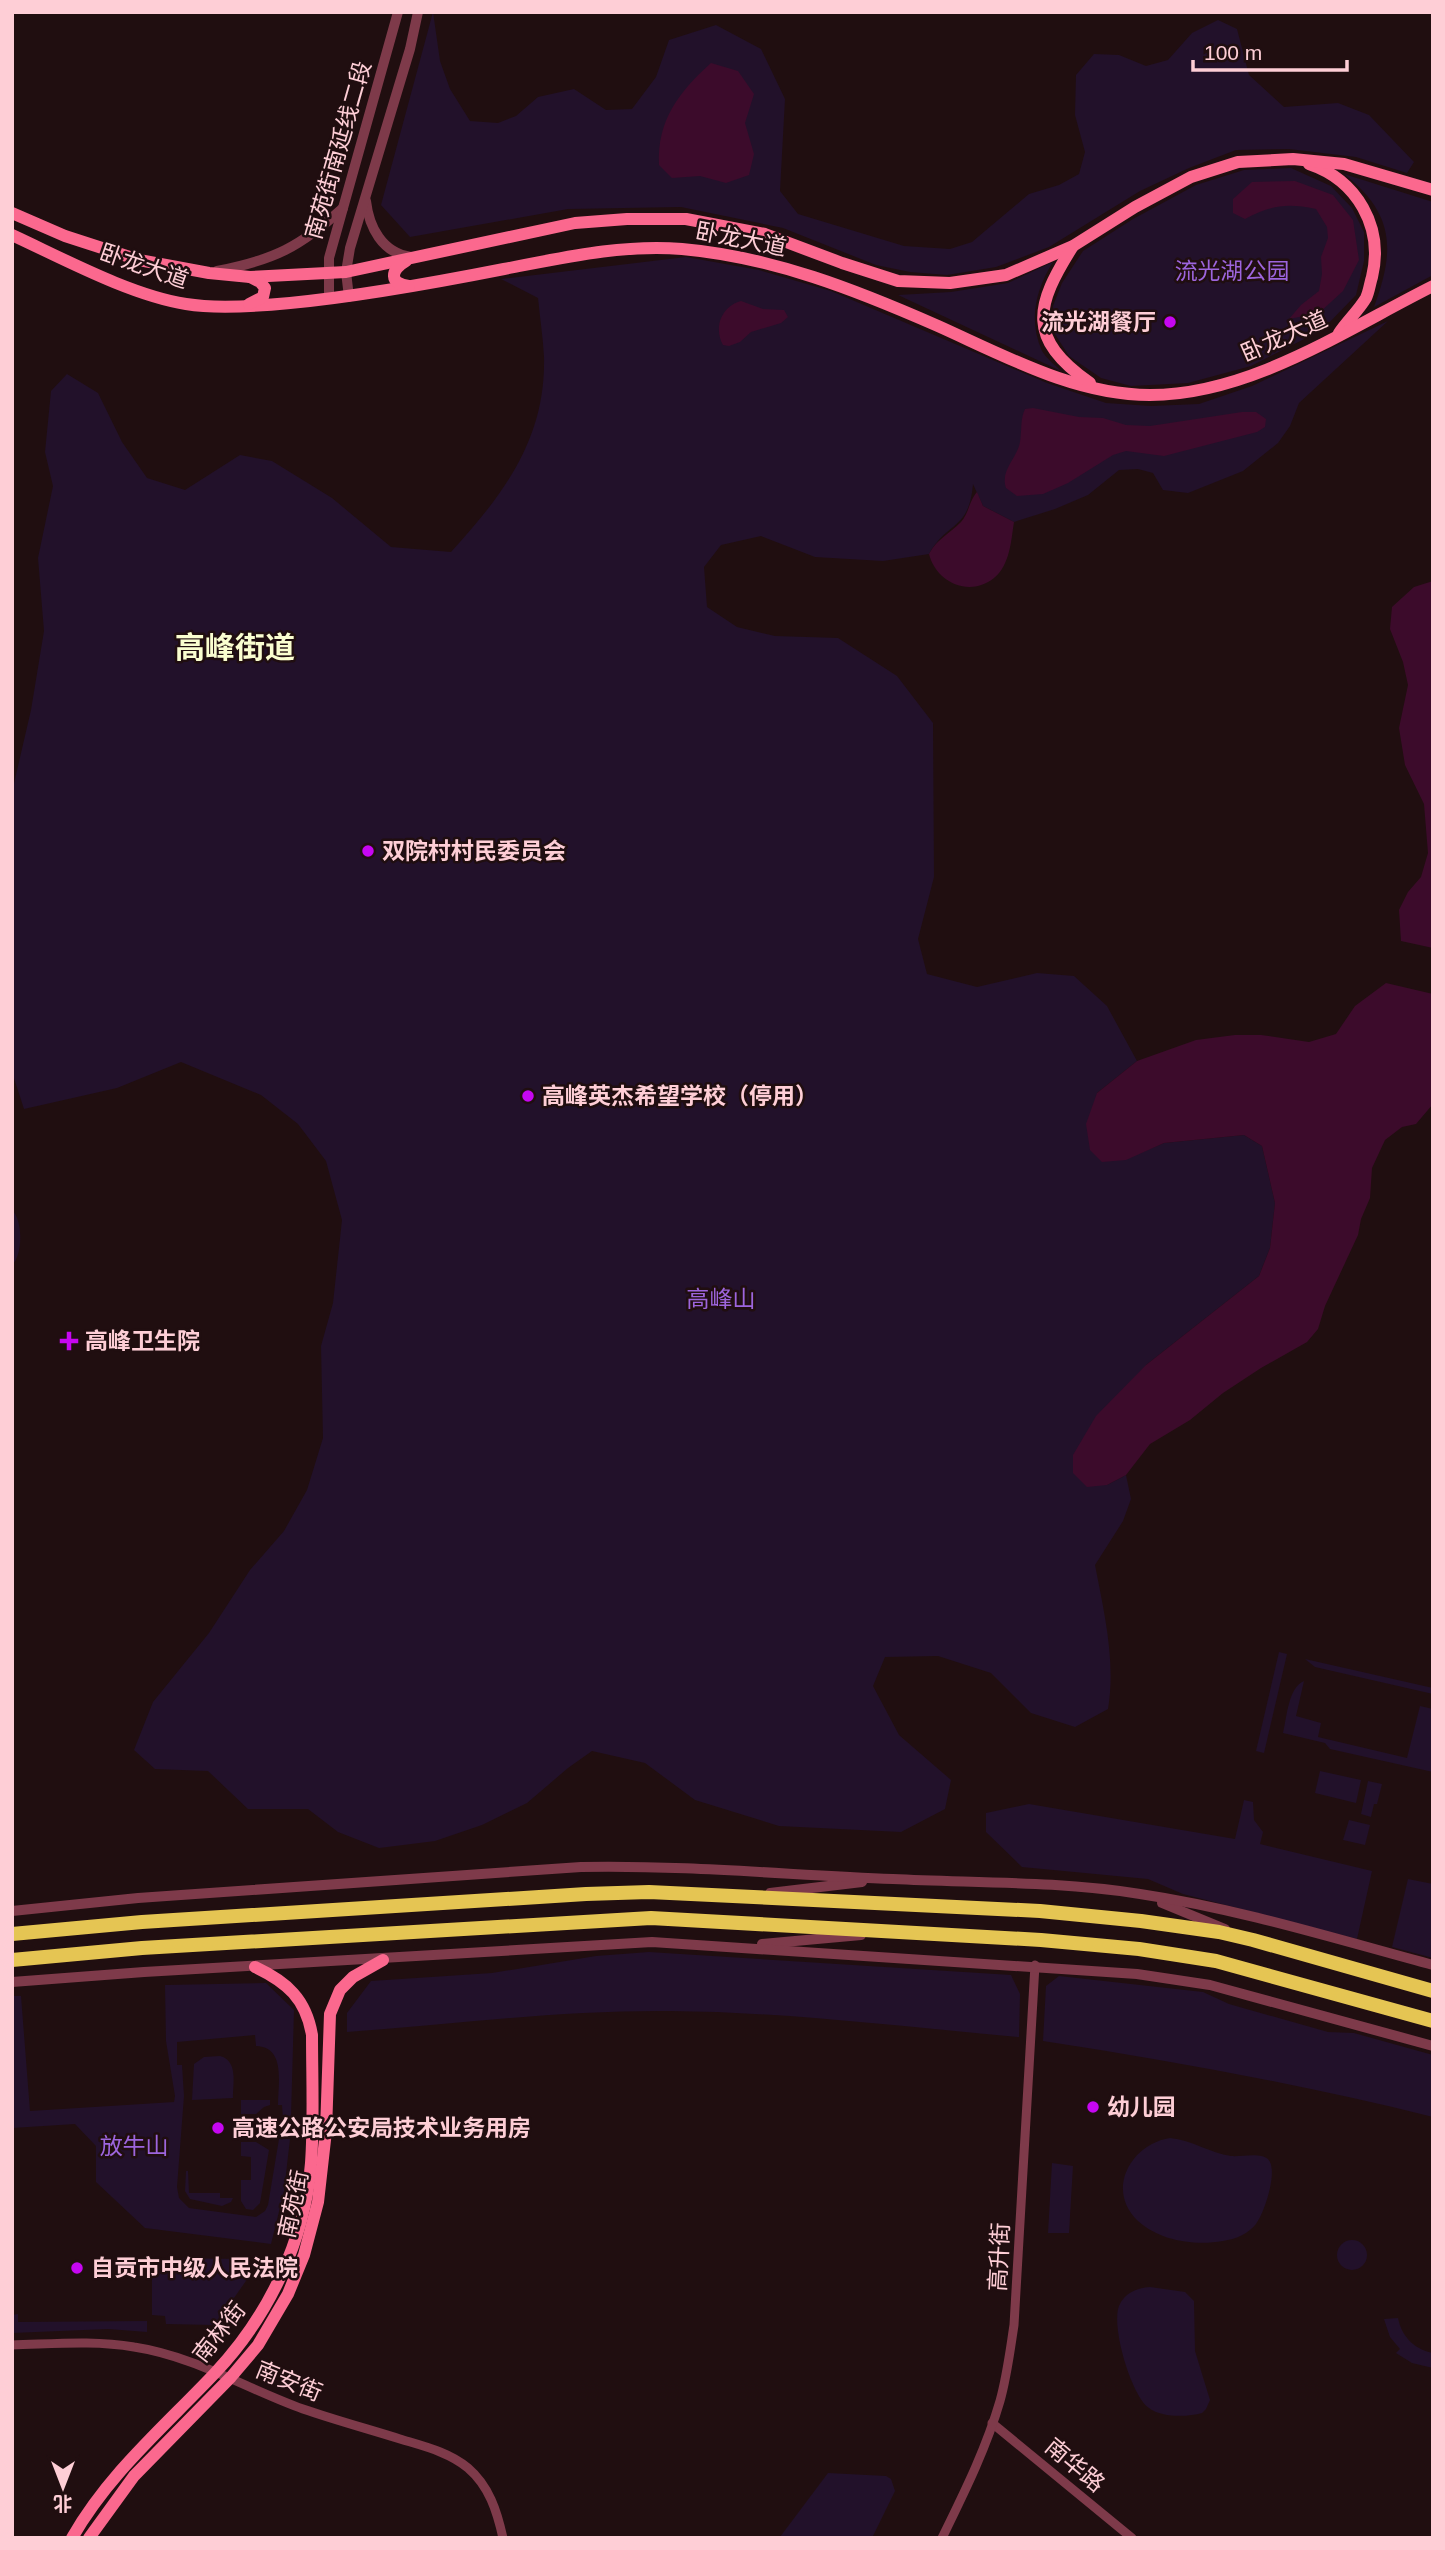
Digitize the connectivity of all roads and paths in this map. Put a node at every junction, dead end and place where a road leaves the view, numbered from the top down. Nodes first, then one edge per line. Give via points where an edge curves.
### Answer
1 (398, 12) edge
2 (418, 12) edge
3 (1293, 159) junction
4 (1433, 190) edge
5 (366, 194) junction
6 (343, 208) junction
7 (12, 213) edge
8 (12, 235) edge
9 (1073, 246) junction
10 (413, 258) junction
11 (346, 272) junction
12 (209, 273) junction
13 (327, 275) junction
14 (250, 277) junction
15 (417, 286) junction
16 (1433, 286) edge
17 (349, 297) junction
18 (329, 299) junction
19 (245, 306) junction
20 (1336, 336) junction
21 (1099, 390) junction
22 (892, 1879) junction
23 (1139, 1894) junction
24 (729, 1897) junction
25 (12, 1911) edge
26 (884, 1933) junction
27 (12, 1934) edge
28 (1253, 1940) junction
29 (732, 1947) junction
30 (12, 1960) edge
31 (383, 1960) junction
32 (1035, 1965) junction
33 (1433, 1965) edge
34 (255, 1967) junction
35 (12, 1982) edge
36 (1433, 1991) edge
37 (1433, 2021) edge
38 (1433, 2046) edge
39 (12, 2345) edge
40 (216, 2372) junction
41 (231, 2377) junction
42 (992, 2423) junction
43 (72, 2538) edge
44 (89, 2538) edge
45 (503, 2538) edge
46 (942, 2538) edge
47 (1132, 2538) edge

1 - 6 street, 南苑街南延线二段
2 - 5 street, 南苑街南延线二段
3 - 4 main road, 卧龙大道 via 1344,164
3 - 9 main road, 卧龙大道 via 1238,162 1191,177
3 - 20 main road via 1340,180 1363,205 1374,233 1375,264 1367,297
5 - 10 street via 368,219 375,233 401,255
5 - 11 street, 南苑街南延线二段
6 - 12 street via 286,251 251,265
6 - 13 street, 南苑街南延线二段
7 - 12 main road, 卧龙大道 via 139,260
8 - 19 main road, 卧龙大道 via 131,288 186,304
9 - 10 main road, 卧龙大道 via 1006,275 950,283 898,281 765,233 686,219 627,219 575,223
9 - 21 main road via 1049,288 1044,320 1050,347 1067,367
10 - 11 main road, 卧龙大道
10 - 15 main road via 397,266 394,273 399,284
11 - 13 main road, 卧龙大道
11 - 17 street, 南苑街南延线二段
12 - 14 main road, 卧龙大道
13 - 14 main road, 卧龙大道
13 - 18 street, 南苑街南延线二段
14 - 19 main road via 265,288 264,297
15 - 17 main road, 卧龙大道
15 - 21 main road, 卧龙大道 via 624,249 680,249 756,260 834,282 1046,374
16 - 20 main road, 卧龙大道
17 - 18 main road, 卧龙大道
18 - 19 main road, 卧龙大道
20 - 21 main road, 卧龙大道 via 1251,376 1194,393
22 - 23 street via 1003,1881
22 - 24 street
22 - 25 street via 654,1865 581,1867
23 - 28 street
23 - 33 street via 1246,1914
24 - 27 highway via 649,1892 572,1895
24 - 28 highway via 1040,1911 1141,1921
26 - 29 street
26 - 30 highway via 651,1918
26 - 37 highway via 1041,1940 1216,1961
28 - 36 highway
29 - 31 street via 652,1942
29 - 32 street
31 - 34 street
31 - 41 main road, 南苑街 via 353,1977 334,2004 324,2153 314,2223 288,2294 258,2345
32 - 38 street via 1210,1985
32 - 42 street, 高升街 via 1014,2325 1005,2382
34 - 35 street
34 - 40 main road, 南林街 via 289,1987 309,2018 311,2164 302,2214 275,2287 248,2335
39 - 40 street, 南安街 via 136,2347
40 - 41 street, 南安街
40 - 43 main road, 南林街 via 123,2465
41 - 44 main road, 南林街 via 134,2476
41 - 45 street, 南安街 via 304,2409 446,2454 486,2489
42 - 46 street, 高升街
42 - 47 street, 南华路

